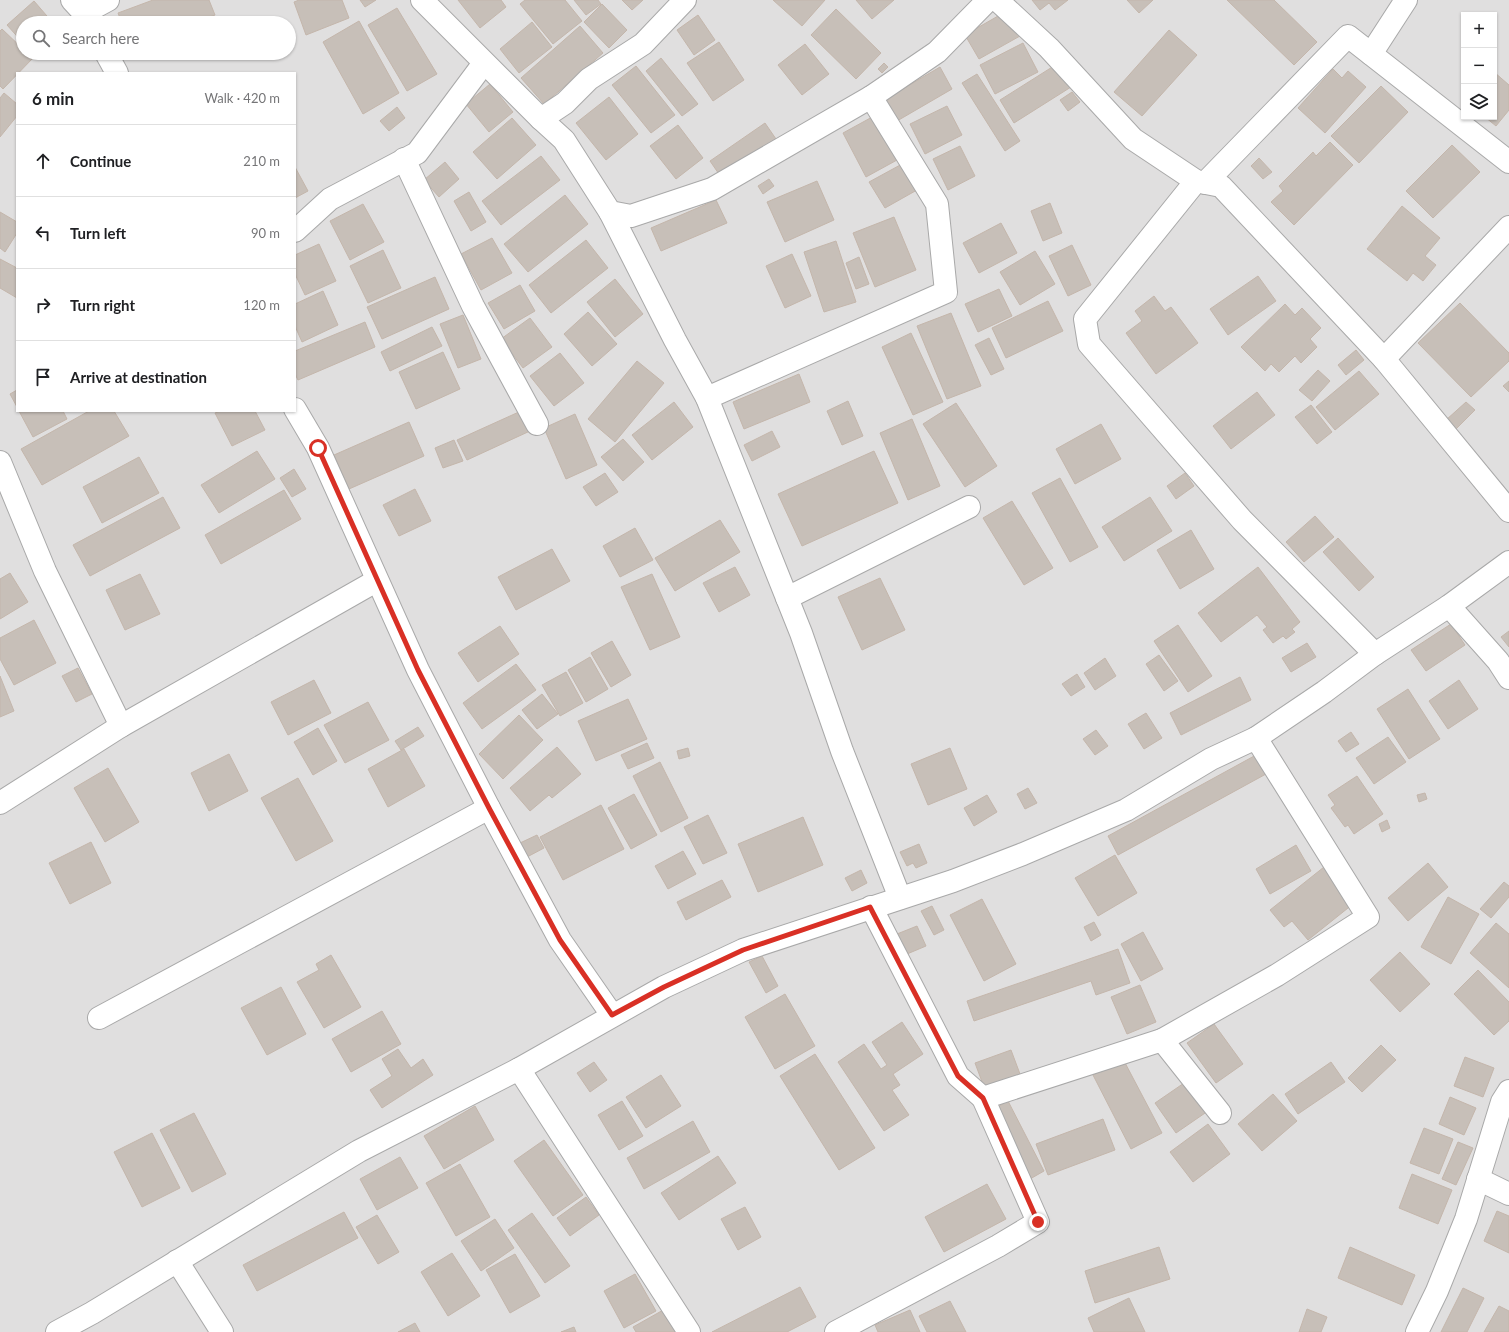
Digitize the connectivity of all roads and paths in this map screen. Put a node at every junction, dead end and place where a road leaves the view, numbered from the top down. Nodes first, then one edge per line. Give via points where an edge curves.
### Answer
1 (108, 0) edge
2 (422, 0) edge
3 (685, 0) edge
4 (988, 0) edge
5 (997, 0) edge
6 (1406, 0) edge
7 (82, 12) edge
8 (1371, 54) junction
9 (110, 60) edge
10 (484, 63) junction
11 (116, 72) edge
12 (870, 97) junction
13 (541, 119) junction
14 (404, 159) junction
15 (1509, 162) edge
16 (1200, 182) junction
17 (610, 212) junction
18 (1509, 227) edge
19 (296, 230) edge
20 (1384, 359) junction
21 (707, 398) junction
22 (296, 411) edge
23 (537, 424) dead end
24 (0, 462) edge
25 (969, 507) dead end
26 (1509, 511) edge
27 (1509, 562) edge
28 (376, 581) junction
29 (787, 598) junction
30 (1449, 606) junction
31 (1375, 654) junction
32 (1509, 678) edge
33 (121, 726) junction
34 (1256, 738) junction
35 (0, 803) edge
36 (489, 808) junction
37 (900, 898) junction
38 (870, 907) junction
39 (612, 1015) junction
40 (99, 1018) dead end
41 (1162, 1040) junction
42 (519, 1069) junction
43 (1509, 1091) edge
44 (983, 1098) junction
45 (1220, 1113) dead end
46 (1478, 1179) junction
47 (1509, 1194) edge
48 (177, 1261) junction
49 (57, 1332) edge
50 (222, 1332) edge
51 (689, 1332) edge
52 (836, 1332) edge
53 (1417, 1332) edge

1 - 7 street
2 - 10 street
3 - 13 street via 643,44 589,79 565,103
4 - 12 street via 937,52
5 - 16 street via 1049,48 1133,139
6 - 8 street
8 - 15 street
8 - 16 street via 1348,36
9 - 11 street
10 - 13 street
10 - 14 street via 417,153
12 - 17 street via 712,188 631,216
12 - 21 street via 937,204 946,292
13 - 17 street via 564,140
14 - 19 street via 330,199
14 - 23 street via 473,306
16 - 20 street via 1220,186
16 - 31 street via 1085,319 1089,344 1242,520
17 - 21 street
18 - 20 street
20 - 26 street
21 - 29 street
22 - 28 street via 318,448
24 - 33 street via 45,571
25 - 29 street
27 - 30 street
28 - 33 street
28 - 36 street via 418,670
29 - 37 street via 842,752
30 - 31 street
30 - 32 street via 1498,661
31 - 34 street
33 - 35 street
34 - 37 street via 1211,759 1126,810 1023,854
34 - 41 street via 1368,917 1278,975
36 - 39 street via 560,940
36 - 40 street
37 - 38 street
38 - 39 street via 743,950
38 - 44 street via 958,1076
39 - 42 street via 589,1031
41 - 44 street
41 - 45 street
42 - 48 street via 359,1151
42 - 51 street
43 - 46 street via 1502,1102
44 - 52 street via 1038,1222
46 - 47 street
46 - 53 street via 1457,1241
48 - 49 street
48 - 50 street

